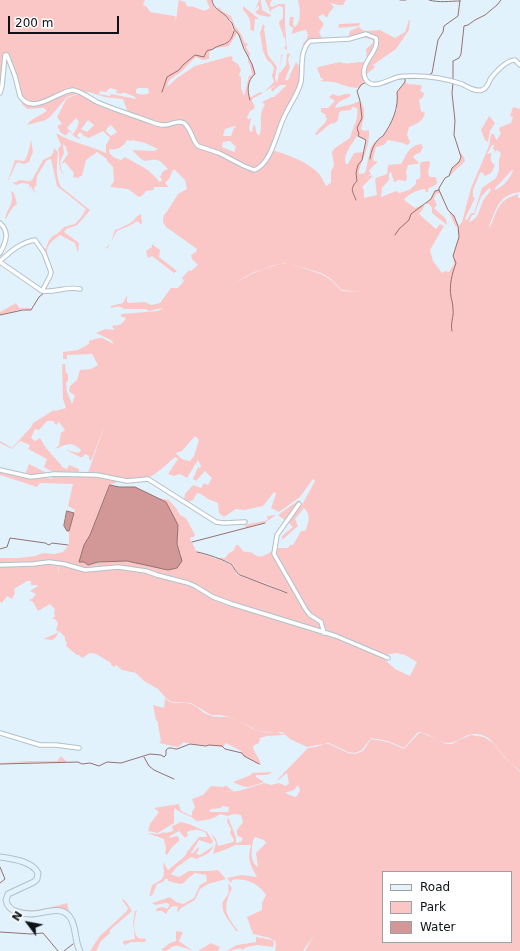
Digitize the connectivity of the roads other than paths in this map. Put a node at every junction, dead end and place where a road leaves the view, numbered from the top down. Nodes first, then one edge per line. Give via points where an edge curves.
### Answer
1 (520, 64) edge
2 (0, 93) edge
3 (0, 223) edge
4 (0, 253) edge
5 (0, 262) edge
6 (80, 289) dead end
7 (42, 291) junction
8 (0, 470) edge
9 (299, 504) dead end
10 (245, 522) dead end
11 (0, 565) edge
12 (324, 633) junction
13 (388, 658) dead end
14 (0, 733) edge
15 (79, 748) dead end
16 (0, 857) edge
17 (80, 951) edge

1 - 2 street via 515,60 508,62 482,90 421,76 398,77 376,85 370,83 365,76 366,63 377,43 376,38 366,34 310,41 303,55 300,85 272,150 259,168 254,170 198,146 185,124 155,123 96,102 75,90 69,90 41,103 26,102 20,96 7,55 3,61
3 - 4 street via 5,227 6,236
5 - 7 street
5 - 7 street via 10,252 26,242 35,240 43,250 50,268 50,276
6 - 7 street
8 - 10 street via 31,477 54,474 97,475 127,481 148,479 216,522
9 - 12 street via 278,535 274,554 308,612 321,622
11 - 12 street via 49,562 85,570 118,567 146,571 196,586 212,597 232,604
12 - 13 street
14 - 15 street via 40,745
16 - 17 street via 26,863 38,873 34,882 8,894 8,906 12,910 26,914 54,910 65,912 71,917

